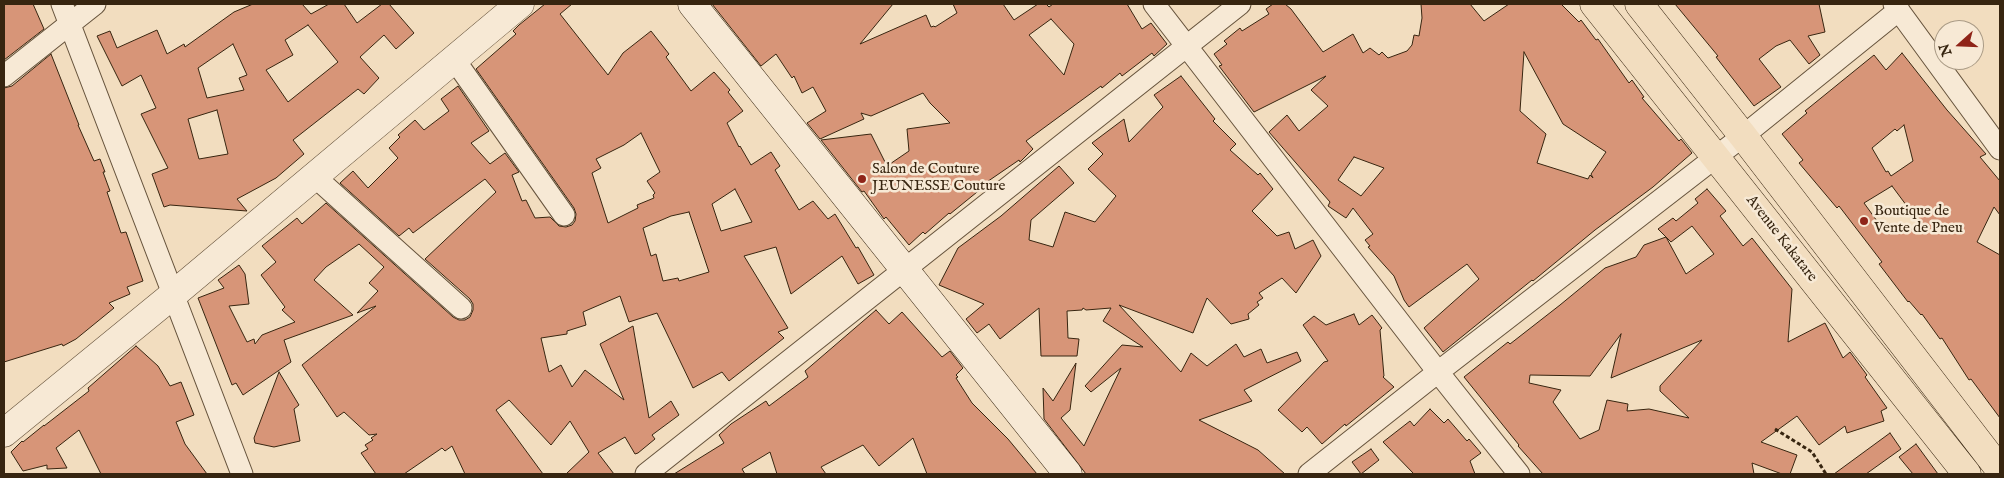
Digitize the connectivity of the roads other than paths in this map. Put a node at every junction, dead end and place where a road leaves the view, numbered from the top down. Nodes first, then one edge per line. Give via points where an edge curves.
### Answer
1 (62, 4) edge
2 (95, 4) edge
3 (520, 4) edge
4 (692, 4) edge
5 (1154, 4) edge
6 (1240, 4) edge
7 (1594, 4) edge
8 (1639, 4) edge
9 (1897, 7) edge
10 (69, 24) junction
11 (1186, 45) junction
12 (454, 59) junction
13 (4, 76) edge
14 (1743, 136) junction
15 (2000, 149) edge
16 (1717, 156) junction
17 (314, 176) junction
18 (564, 215) dead end
19 (906, 270) junction
20 (174, 294) junction
21 (461, 308) dead end
22 (1438, 372) junction
23 (4, 433) edge
24 (2000, 470) edge
25 (242, 474) edge
26 (646, 474) edge
27 (1068, 474) edge
28 (1309, 474) edge
29 (1519, 474) edge
30 (1967, 474) edge

1 - 10 street
2 - 10 street
3 - 12 street
4 - 19 street
5 - 11 street
6 - 11 street
7 - 16 main road, Avenue Kakatare
8 - 14 main road
9 - 14 street
9 - 15 street
10 - 13 street
10 - 20 street
11 - 19 street
11 - 22 street
12 - 17 street
12 - 18 street
14 - 16 street
14 - 24 main road
16 - 22 street
16 - 30 main road, Avenue Kakatare
17 - 20 street
17 - 21 street
19 - 26 street
19 - 27 street
20 - 23 street
20 - 25 street
22 - 28 street
22 - 29 street

